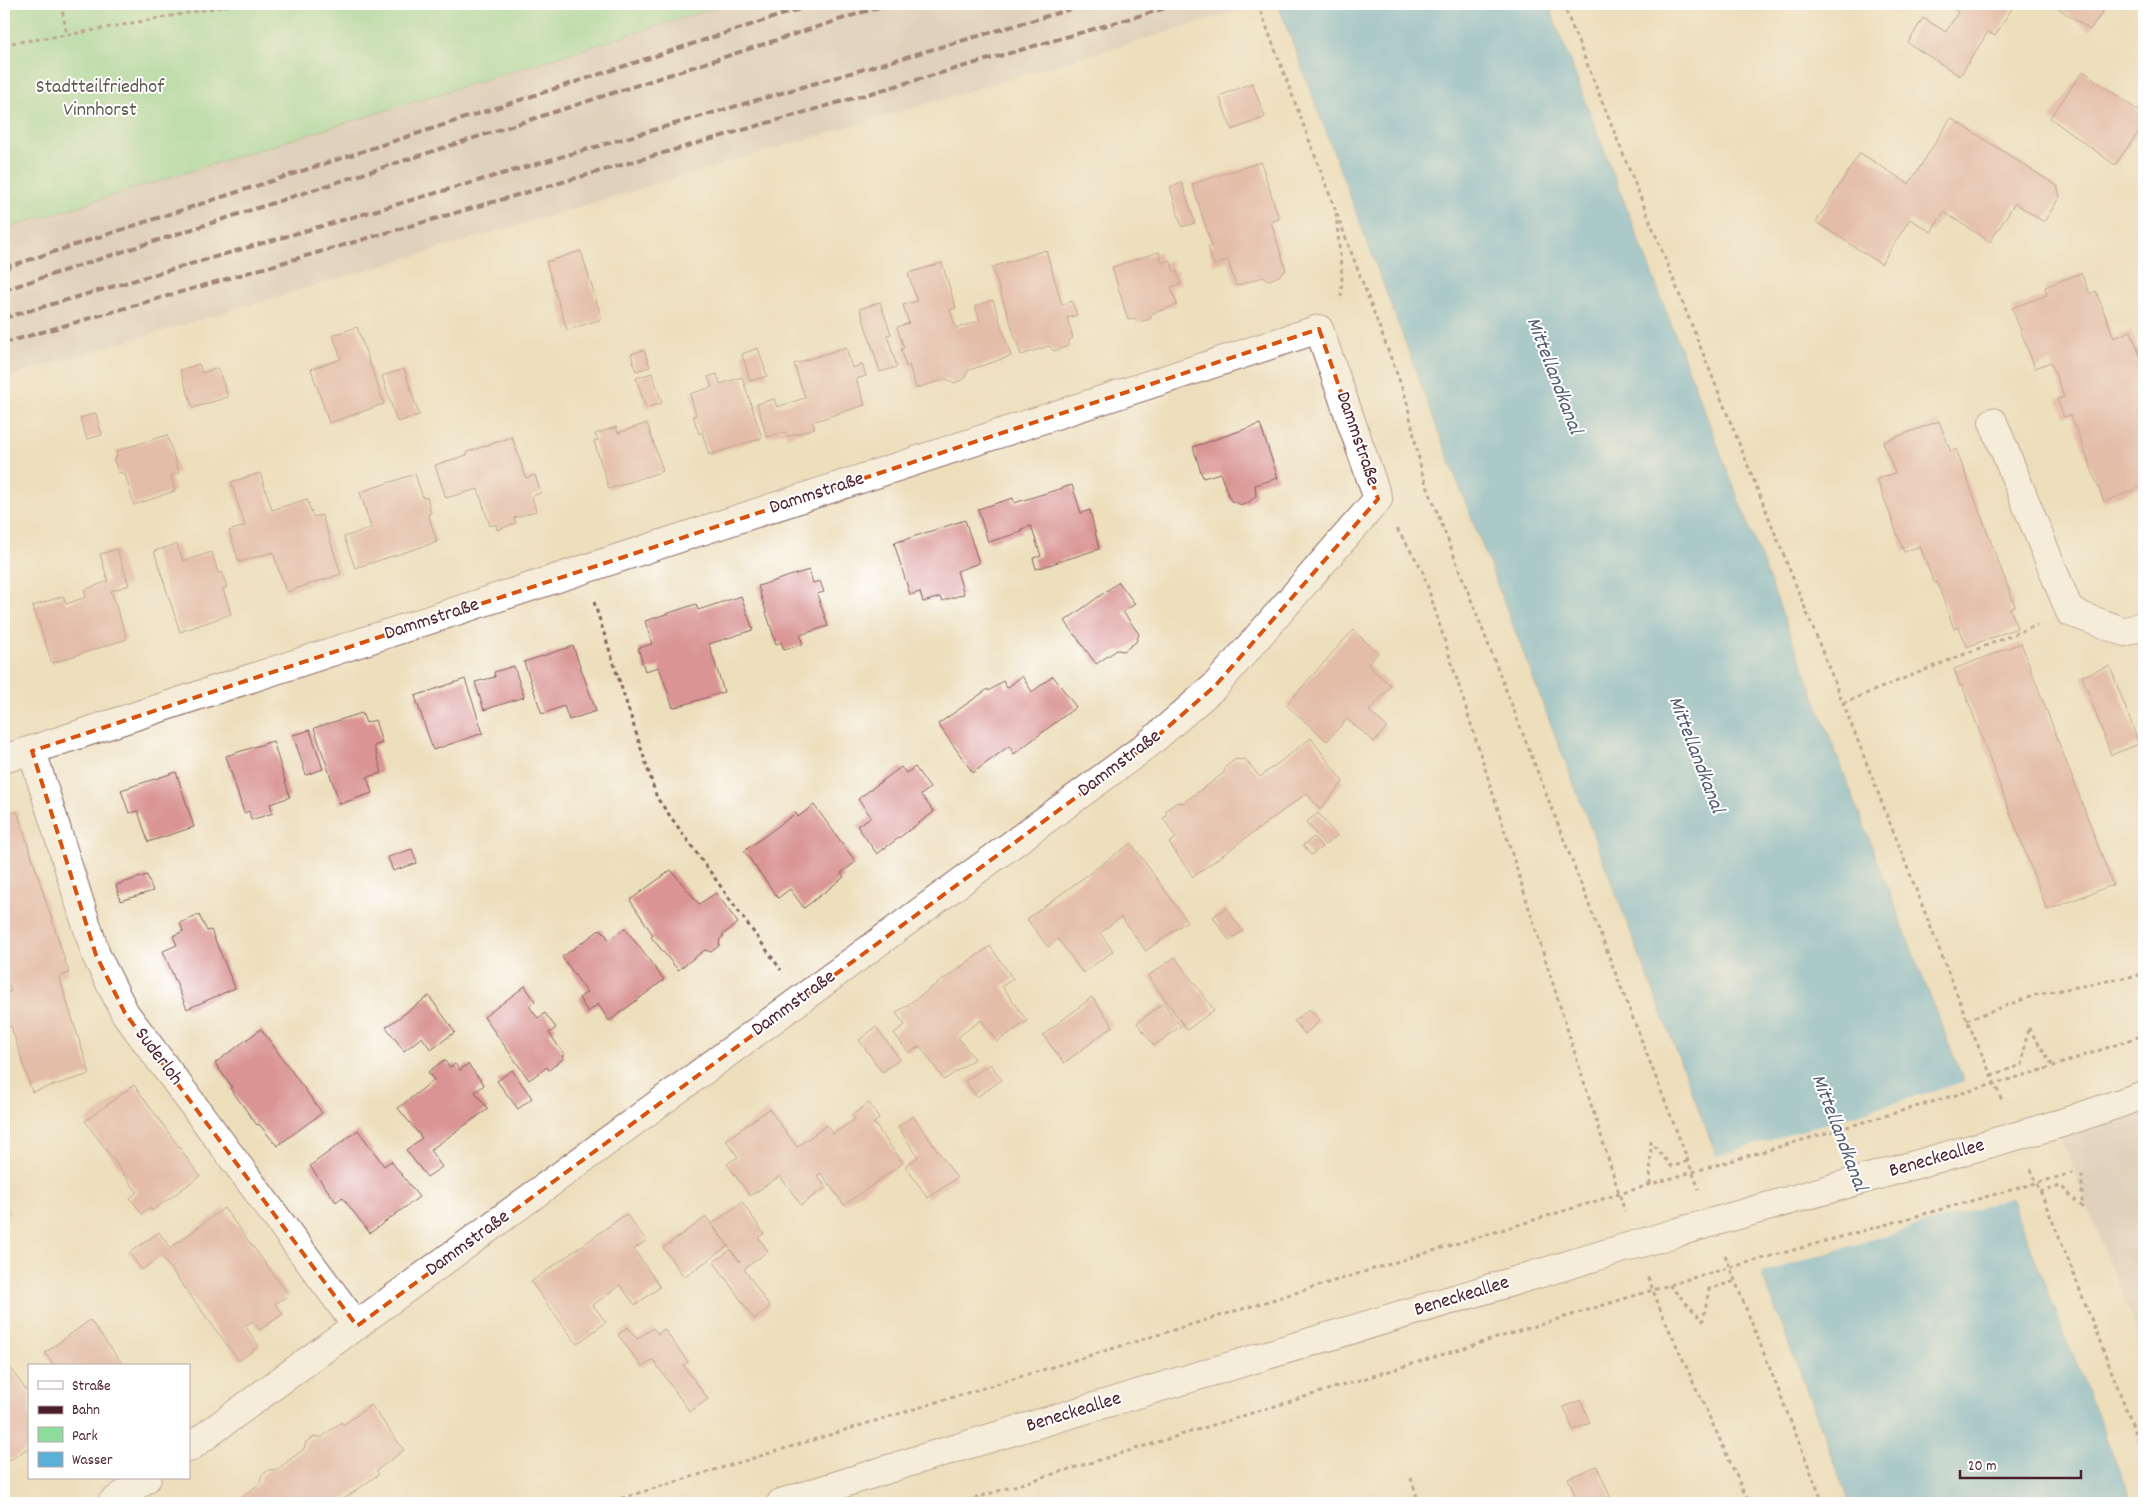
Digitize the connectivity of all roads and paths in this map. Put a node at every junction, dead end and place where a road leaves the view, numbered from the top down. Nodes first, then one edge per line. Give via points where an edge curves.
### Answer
1 (61, 4) edge
2 (237, 4) edge
3 (1258, 4) edge
4 (1563, 4) edge
5 (67, 35) junction
6 (4, 44) edge
7 (1336, 210) junction
8 (1319, 329) junction
9 (1993, 422) dead end
10 (1378, 499) junction
11 (584, 570) junction
12 (2070, 612) junction
13 (2144, 625) edge
14 (1843, 703) junction
15 (32, 751) junction
16 (4, 759) edge
17 (2144, 974) edge
18 (802, 999) junction
19 (1967, 1020) junction
20 (2144, 1035) edge
21 (2053, 1066) junction
22 (1990, 1075) junction
23 (2144, 1095) edge
24 (2006, 1111) dead end
25 (1688, 1162) junction
26 (2029, 1165) dead end
27 (2082, 1170) dead end
28 (2076, 1172) dead end
29 (1650, 1185) junction
30 (2040, 1192) junction
31 (1619, 1195) junction
32 (1703, 1198) dead end
33 (1725, 1254) dead end
34 (1736, 1281) junction
35 (1669, 1284) junction
36 (1653, 1289) junction
37 (357, 1326) junction
38 (190, 1447) edge
39 (2144, 1455) edge
40 (1411, 1478) dead end
41 (144, 1480) edge
42 (112, 1503) edge
43 (606, 1503) edge
44 (781, 1503) edge
45 (959, 1503) edge
46 (1419, 1503) edge
47 (1749, 1503) edge
48 (1823, 1503) edge

1 - 5 path
2 - 5 path
3 - 7 path
4 - 14 path
5 - 6 path
7 - 8 path via 1342,300
7 - 25 path via 1406,398 1422,474
8 - 10 street, Dammstraße
8 - 11 street, Dammstraße
9 - 12 street
10 - 18 street, Dammstraße via 1215,686 1146,746
10 - 31 path via 1422,569
11 - 15 street, Dammstraße
11 - 18 path via 657,798
12 - 13 street via 2125,632
12 - 14 path
14 - 19 path
15 - 16 street, Dammstraße
15 - 37 street, Suderloh via 96,955 125,1013
17 - 19 path via 2035,995
18 - 37 street, Dammstraße
19 - 22 path
20 - 21 path
21 - 22 path via 2028,1027 2022,1066
21 - 29 path, bridge
22 - 24 path
23 - 44 street, Beneckeallee, bridge via 2062,1123 1678,1232
25 - 29 path via 1672,1167 1651,1142
25 - 32 path
26 - 30 path
27 - 30 path via 2082,1207 2061,1186
28 - 35 path, bridge
29 - 31 path
30 - 39 path
31 - 43 path
33 - 34 path
34 - 35 path via 1710,1288 1703,1321
34 - 48 path
35 - 36 path
36 - 45 path
36 - 47 path
37 - 38 street, Dammstraße
40 - 46 path
41 - 42 street

